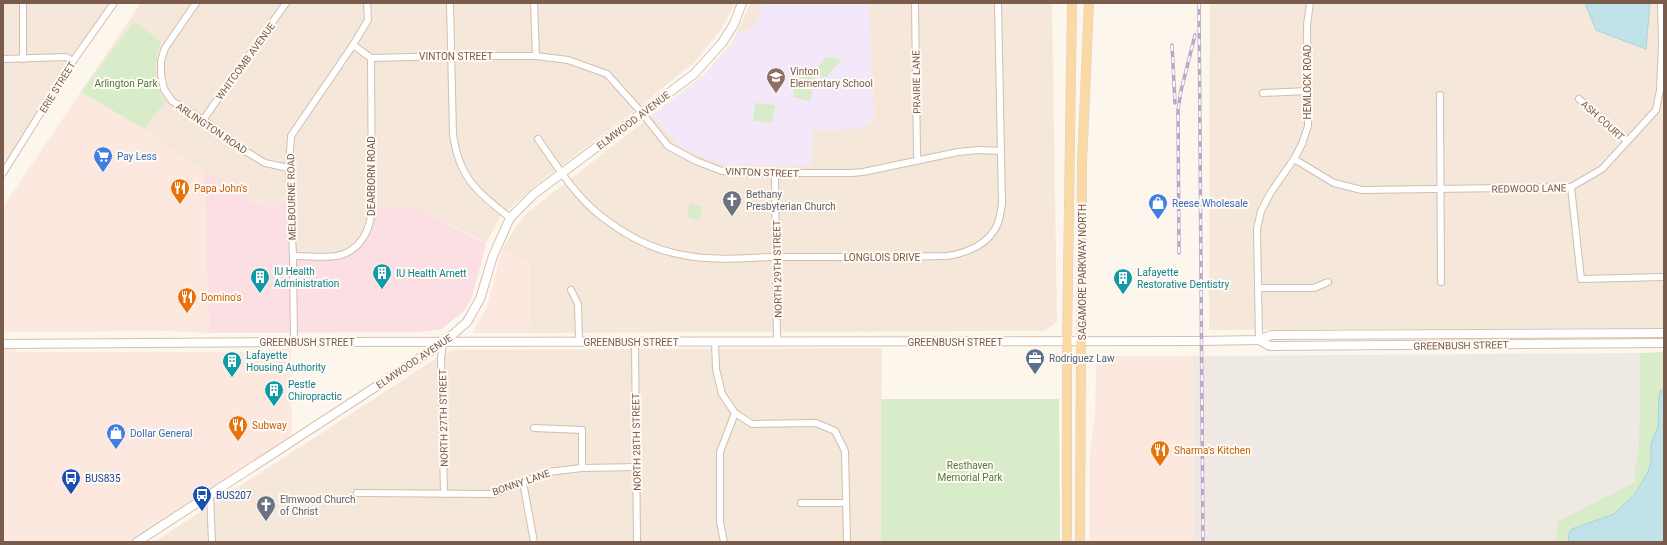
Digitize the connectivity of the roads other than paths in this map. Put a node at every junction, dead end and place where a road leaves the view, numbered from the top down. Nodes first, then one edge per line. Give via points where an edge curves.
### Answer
1 (23, 3) edge
2 (114, 3) edge
3 (196, 3) edge
4 (286, 3) edge
5 (367, 3) edge
6 (450, 3) edge
7 (534, 3) edge
8 (742, 3) edge
9 (915, 3) edge
10 (998, 3) edge
11 (1072, 3) edge
12 (1089, 3) edge
13 (1310, 3) edge
14 (1661, 3) edge
15 (353, 45) junction
16 (452, 56) junction
17 (536, 56) junction
18 (371, 58) junction
19 (3, 59) edge
20 (23, 59) junction
21 (73, 61) junction
22 (1662, 90) edge
23 (1307, 91) junction
24 (1263, 93) dead end
25 (1440, 95) dead end
26 (1579, 99) dead end
27 (642, 113) junction
28 (203, 120) junction
29 (538, 139) dead end
30 (1627, 141) junction
31 (1001, 152) junction
32 (1294, 159) junction
33 (3, 160) edge
34 (11, 160) junction
35 (918, 160) junction
36 (289, 168) junction
37 (3, 173) edge
38 (562, 173) junction
39 (775, 173) junction
40 (1572, 187) junction
41 (1441, 190) junction
42 (510, 218) junction
43 (293, 256) junction
44 (777, 258) junction
45 (1664, 277) edge
46 (1328, 282) dead end
47 (1441, 282) dead end
48 (1258, 288) junction
49 (571, 290) dead end
50 (1664, 333) edge
51 (1260, 340) junction
52 (294, 342) junction
53 (579, 342) junction
54 (635, 342) junction
55 (715, 342) junction
56 (778, 342) junction
57 (1067, 342) junction
58 (1081, 342) junction
59 (443, 343) junction
60 (1664, 343) edge
61 (3, 344) edge
62 (735, 413) junction
63 (534, 428) dead end
64 (637, 467) junction
65 (582, 468) junction
66 (522, 482) junction
67 (357, 492) dead end
68 (210, 494) junction
69 (444, 494) junction
70 (800, 503) dead end
71 (846, 503) junction
72 (138, 542) edge
73 (212, 542) edge
74 (534, 542) edge
75 (637, 542) edge
76 (724, 542) edge
77 (847, 542) edge
78 (1067, 542) edge
79 (1080, 542) edge

1 - 20 street
2 - 21 street, ERIE STREET
3 - 28 street, ARLINGTON ROAD via 165,48 161,61 161,75 164,89 172,101
4 - 28 street, WHITCOMB AVENUE
5 - 15 street, MELBOURNE ROAD via 368,20
6 - 16 street
7 - 17 street
8 - 27 main road, ELMWOOD AVENUE via 734,24 722,43 698,68
9 - 35 street, PRAIRIE LANE
10 - 31 street, LONGLOIS DRIVE
11 - 57 main road, SAGAMORE PARKWAY NORTH
12 - 58 main road, SAGAMORE PARKWAY NORTH via 1082,163
13 - 23 street, HEMLOCK ROAD via 1307,25
14 - 22 street, REDWOOD LANE
15 - 18 street
15 - 36 street, MELBOURNE ROAD via 291,136
16 - 17 street, VINTON STREET
16 - 18 street, VINTON STREET
16 - 42 street via 453,135 461,168 472,185
17 - 27 street, VINTON STREET via 568,60 607,74
18 - 43 street, DEARBORN ROAD via 372,218 368,229 364,238 352,249 337,256
19 - 20 street
20 - 21 street via 66,57
21 - 34 street, ERIE STREET
22 - 30 street, REDWOOD LANE via 1656,110
23 - 24 street
23 - 32 street, HEMLOCK ROAD via 1308,126
25 - 41 street
26 - 30 street, ASH COURT
27 - 38 main road, ELMWOOD AVENUE
27 - 39 street, VINTON STREET via 668,146 696,161 722,171
28 - 36 street, ARLINGTON ROAD via 264,163
29 - 38 street, LONGLOIS DRIVE
30 - 40 street, REDWOOD LANE via 1602,169
31 - 35 street, VINTON STREET via 978,150
31 - 44 street, LONGLOIS DRIVE via 1002,204 998,223 984,241 968,252 947,256
32 - 41 street, REDWOOD LANE via 1334,183 1362,190
32 - 48 street, HEMLOCK ROAD via 1261,211 1257,229
33 - 34 street
34 - 37 street, ERIE STREET
35 - 39 street, VINTON STREET via 852,173
36 - 43 street, MELBOURNE ROAD
38 - 42 main road, ELMWOOD AVENUE via 534,194
38 - 44 street, LONGLOIS DRIVE via 580,197 600,216 638,240 658,248 708,258
39 - 44 street, NORTH 29TH STREET
40 - 41 street, REDWOOD LANE
40 - 45 street via 1581,279
41 - 47 street
42 - 59 main road, ELMWOOD AVENUE via 493,256 480,299 467,322
43 - 52 street, MELBOURNE ROAD
44 - 56 street, NORTH 29TH STREET
46 - 48 street via 1314,288
48 - 51 street, HEMLOCK ROAD
49 - 53 street via 578,304
50 - 51 main road, GREENBUSH STREET via 1271,335
51 - 58 main road, GREENBUSH STREET
51 - 60 main road, GREENBUSH STREET via 1270,346
52 - 59 main road, GREENBUSH STREET
52 - 61 main road, GREENBUSH STREET
53 - 54 main road, GREENBUSH STREET
53 - 59 main road, GREENBUSH STREET
54 - 55 main road, GREENBUSH STREET
54 - 64 street, NORTH 28TH STREET
55 - 56 main road, GREENBUSH STREET
55 - 62 street via 716,369 722,394
56 - 57 main road, GREENBUSH STREET
57 - 58 main road, GREENBUSH STREET
57 - 78 main road, SAGAMORE PARKWAY NORTH
58 - 79 main road, SAGAMORE PARKWAY NORTH
59 - 68 main road, ELMWOOD AVENUE
59 - 69 street, NORTH 27TH STREET via 441,358
62 - 71 street via 752,424 816,423 835,431 845,451
62 - 76 street via 720,452 720,522
63 - 65 street via 582,430
64 - 65 street, BONNY LANE
64 - 75 street, NORTH 28TH STREET
65 - 66 street, BONNY LANE via 548,472
66 - 69 street, BONNY LANE via 494,494
66 - 74 street
67 - 69 street, BONNY LANE
68 - 72 main road, ELMWOOD AVENUE
68 - 73 street
70 - 71 street
71 - 77 street

